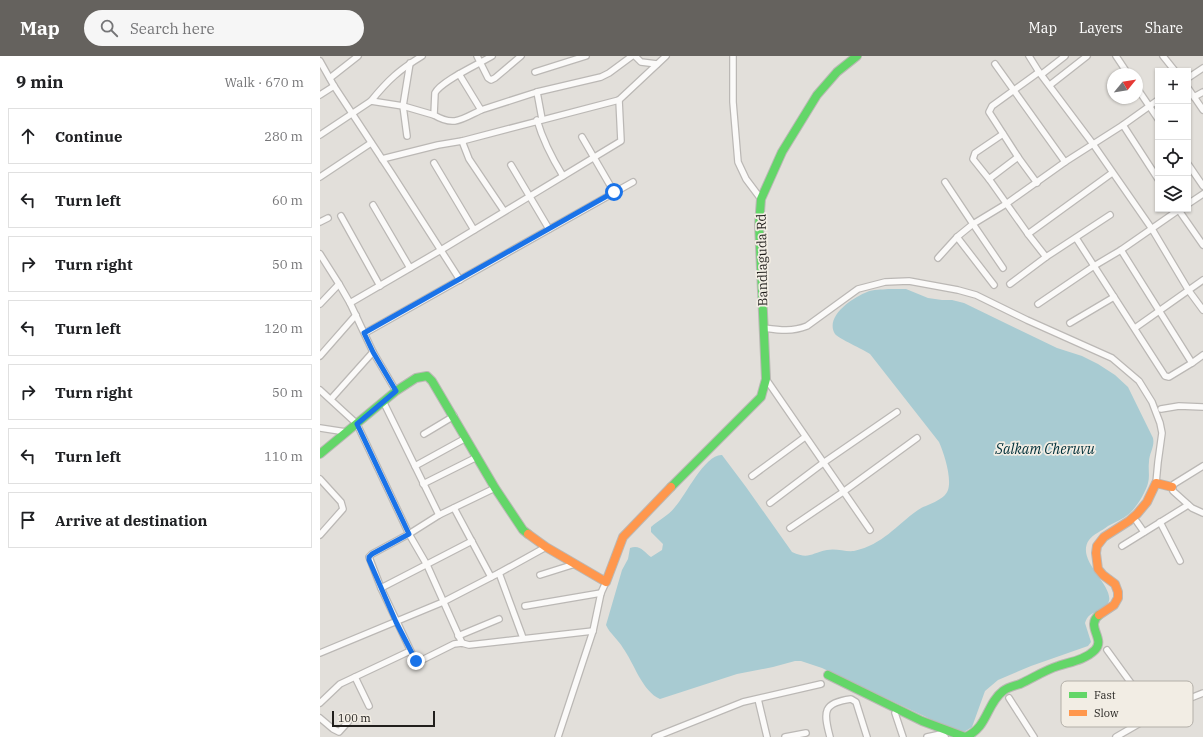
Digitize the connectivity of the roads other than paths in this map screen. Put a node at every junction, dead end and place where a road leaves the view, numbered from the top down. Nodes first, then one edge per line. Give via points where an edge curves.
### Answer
1 (358, 56) edge
2 (422, 56) edge
3 (477, 56) edge
4 (492, 56) edge
5 (521, 56) edge
6 (586, 56) edge
7 (634, 56) edge
8 (666, 56) edge
9 (733, 56) edge
10 (857, 56) edge
11 (1065, 56) edge
12 (1088, 56) edge
13 (1116, 56) edge
14 (1163, 56) edge
15 (1032, 57) edge
16 (320, 61) edge
17 (410, 63) junction
18 (481, 63) junction
19 (657, 64) junction
20 (995, 64) dead end
21 (1124, 68) edge
22 (1173, 68) edge
23 (1203, 68) edge
24 (535, 72) dead end
25 (1041, 73) junction
26 (459, 74) junction
27 (1191, 76) edge
28 (330, 78) junction
29 (1050, 85) junction
30 (334, 86) junction
31 (1014, 91) junction
32 (537, 92) junction
33 (1191, 92) edge
34 (1203, 92) edge
35 (320, 95) edge
36 (1143, 97) edge
37 (1194, 97) junction
38 (619, 100) junction
39 (371, 102) junction
40 (1155, 102) edge
41 (403, 106) junction
42 (1149, 106) junction
43 (481, 110) junction
44 (1203, 110) edge
45 (353, 113) junction
46 (1155, 115) edge
47 (434, 116) junction
48 (540, 120) junction
49 (1123, 125) junction
50 (1003, 134) junction
51 (320, 135) edge
52 (406, 136) dead end
53 (582, 137) dead end
54 (462, 141) junction
55 (371, 143) junction
56 (1093, 144) junction
57 (1018, 157) junction
58 (594, 158) junction
59 (382, 159) junction
60 (1065, 162) junction
61 (434, 163) dead end
62 (511, 165) dead end
63 (1191, 168) edge
64 (1112, 173) junction
65 (562, 176) junction
66 (1156, 176) edge
67 (320, 177) edge
68 (989, 179) junction
69 (633, 182) dead end
70 (945, 182) dead end
71 (1037, 183) junction
72 (1203, 186) edge
73 (614, 192) junction
74 (1203, 194) edge
75 (530, 196) junction
76 (761, 199) junction
77 (1191, 202) edge
78 (1006, 204) junction
79 (373, 205) dead end
80 (504, 211) junction
81 (1175, 212) edge
82 (1181, 212) edge
83 (1110, 215) dead end
84 (341, 216) dead end
85 (328, 218) dead end
86 (320, 222) edge
87 (973, 224) junction
88 (549, 229) junction
89 (474, 230) junction
90 (1152, 230) junction
91 (1028, 234) junction
92 (957, 237) junction
93 (1076, 238) junction
94 (1203, 245) edge
95 (441, 250) junction
96 (1121, 250) junction
97 (320, 254) edge
98 (1046, 257) junction
99 (938, 258) dead end
100 (1094, 266) junction
101 (410, 268) junction
102 (1002, 268) dead end
103 (460, 280) junction
104 (1203, 280) edge
105 (339, 284) junction
106 (1010, 284) dead end
107 (994, 285) dead end
108 (380, 286) junction
109 (1189, 291) junction
110 (1114, 297) junction
111 (350, 303) junction
112 (320, 304) edge
113 (1038, 304) dead end
114 (1160, 310) junction
115 (1203, 310) edge
116 (356, 315) junction
117 (1070, 323) dead end
118 (764, 328) junction
119 (1135, 328) junction
120 (364, 333) junction
121 (373, 352) junction
122 (1203, 354) edge
123 (320, 356) edge
124 (1192, 363) junction
125 (766, 379) junction
126 (320, 390) edge
127 (396, 391) junction
128 (331, 399) junction
129 (382, 401) junction
130 (1203, 407) edge
131 (1161, 409) dead end
132 (897, 412) dead end
133 (454, 416) junction
134 (357, 424) junction
135 (320, 428) edge
136 (346, 432) junction
137 (424, 434) dead end
138 (805, 437) junction
139 (466, 438) junction
140 (917, 438) dead end
141 (320, 454) edge
142 (477, 457) junction
143 (823, 463) junction
144 (415, 466) junction
145 (1203, 466) edge
146 (752, 476) dead end
147 (320, 479) edge
148 (1156, 483) junction
149 (423, 484) junction
150 (1172, 487) junction
151 (495, 488) junction
152 (843, 492) junction
153 (770, 503) dead end
154 (1188, 505) junction
155 (454, 508) junction
156 (1203, 513) edge
157 (440, 515) junction
158 (1137, 522) dead end
159 (1160, 522) junction
160 (790, 528) dead end
161 (870, 530) dead end
162 (1144, 532) junction
163 (409, 534) junction
164 (320, 535) edge
165 (472, 541) junction
166 (1122, 546) dead end
167 (546, 547) junction
168 (1180, 561) dead end
169 (575, 564) junction
170 (427, 565) junction
171 (499, 574) junction
172 (540, 575) dead end
173 (491, 577) junction
174 (606, 582) junction
175 (381, 588) junction
176 (601, 593) junction
177 (443, 602) junction
178 (526, 606) dead end
179 (499, 619) dead end
180 (396, 622) junction
181 (593, 631) junction
182 (458, 636) junction
183 (522, 638) junction
184 (462, 643) junction
185 (410, 650) junction
186 (1108, 650) dead end
187 (320, 653) edge
188 (828, 675) dead end
189 (355, 677) junction
190 (1130, 681) edge
191 (821, 684) dead end
192 (1203, 693) edge
193 (1193, 697) edge
194 (1009, 698) dead end
195 (758, 699) junction
196 (320, 703) edge
197 (369, 706) dead end
198 (895, 712) dead end
199 (320, 718) edge
200 (348, 722) dead end
201 (1133, 727) edge
202 (806, 733) dead end
203 (558, 737) edge
204 (655, 737) edge
205 (767, 737) edge
206 (785, 737) edge
207 (830, 737) edge
208 (867, 737) edge
209 (903, 737) edge
210 (927, 737) edge
211 (945, 737) edge
212 (1034, 737) edge
213 (1116, 737) edge

1 - 28 street
2 - 17 street
3 - 18 street
4 - 18 street
5 - 18 street via 491,80
6 - 24 street
7 - 19 street via 641,62
7 - 32 street via 601,77
8 - 19 street
9 - 76 street via 738,162 746,179
10 - 76 street, Bandlaguda Rd via 836,72 817,95 782,152
11 - 25 street
12 - 29 street
13 - 21 street
14 - 22 street
15 - 25 street
16 - 28 street
17 - 39 street via 393,76
17 - 41 street
18 - 26 street
19 - 38 street
20 - 31 street
23 - 27 street
25 - 29 street
25 - 31 street
26 - 43 street
26 - 47 street via 436,90
28 - 30 street
29 - 56 street
30 - 35 street
30 - 45 street
31 - 50 street via 992,106 989,112
31 - 60 street
32 - 43 street
32 - 48 street
33 - 37 street
34 - 37 street
36 - 42 street
37 - 44 street
38 - 48 street
38 - 58 street via 621,141
39 - 41 street
39 - 45 street
40 - 42 street
41 - 47 street
41 - 52 street
42 - 46 street
42 - 49 street
43 - 47 street via 459,121 451,122
45 - 51 street
45 - 55 street
48 - 54 street
48 - 65 street via 541,136
49 - 56 street
49 - 66 street
50 - 57 street
50 - 68 street via 973,154 973,159
53 - 58 street
54 - 59 street
54 - 80 street via 468,160
55 - 59 street
55 - 67 street
56 - 60 street
56 - 64 street
57 - 68 street
57 - 71 street
58 - 65 street
58 - 73 street
59 - 95 street
60 - 71 street
61 - 89 street
62 - 75 street
63 - 72 street
64 - 90 street
64 - 91 street
65 - 75 street
68 - 78 street
69 - 73 street
70 - 87 street
71 - 78 street
73 - 88 street
74 - 77 street
75 - 80 street
75 - 88 street
76 - 118 street, Bandlaguda Rd via 759,225
78 - 87 street
78 - 91 street
79 - 101 street
80 - 89 street
81 - 90 street
82 - 94 street
83 - 93 street
84 - 108 street
85 - 86 street
87 - 92 street
87 - 102 street
88 - 103 street
89 - 95 street
90 - 96 street
90 - 109 street
91 - 98 street
92 - 99 street
92 - 107 street
93 - 98 street
93 - 100 street
95 - 101 street
95 - 103 street
96 - 100 street
96 - 114 street
97 - 105 street
98 - 106 street
100 - 110 street
100 - 113 street
101 - 108 street
103 - 120 street
104 - 109 street
105 - 111 street
105 - 112 street
108 - 111 street
109 - 114 street
109 - 115 street
110 - 117 street
110 - 119 street
111 - 116 street
114 - 119 street
114 - 124 street
116 - 120 street
116 - 123 street
118 - 125 street, Bandlaguda Rd
118 - 148 street via 800,329 858,289 885,282 909,281 976,295 1112,358 1139,381 1152,402 1162,433
119 - 124 street via 1166,377
120 - 121 street
121 - 127 street
121 - 128 street
122 - 124 street
125 - 138 street
125 - 174 street, Bandlaguda Rd via 761,397 754,406 624,537
126 - 128 street
127 - 129 street
127 - 133 street via 416,378 427,376
128 - 134 street
129 - 134 street
129 - 144 street
130 - 131 street via 1179,406
132 - 143 street
133 - 137 street
133 - 139 street
134 - 136 street
134 - 163 street
135 - 136 street
136 - 141 street
138 - 143 street
138 - 146 street
139 - 142 street
139 - 144 street
140 - 152 street
142 - 149 street
142 - 151 street
143 - 152 street
143 - 153 street
144 - 149 street
145 - 150 street
147 - 164 street via 343,507
148 - 150 street
148 - 188 street via 1151,495 1133,519 1102,539 1097,547 1098,567 1105,577 1113,582 1118,598 1115,604 1094,621 1098,638 1097,648 1083,658 1054,668 1001,693 972,735 965,737 922,721
149 - 157 street
150 - 154 street
151 - 155 street
151 - 167 street via 523,530
152 - 160 street
152 - 161 street
154 - 156 street
154 - 159 street
155 - 157 street
155 - 165 street
157 - 163 street
158 - 162 street
159 - 162 street
159 - 168 street
162 - 166 street
163 - 170 street
163 - 175 street via 369,557
165 - 170 street
165 - 173 street
167 - 169 street
167 - 171 street
169 - 172 street
169 - 174 street
170 - 175 street
170 - 177 street
171 - 173 street
171 - 183 street
173 - 177 street
174 - 176 street
175 - 180 street
176 - 178 street
176 - 181 street
177 - 180 street
177 - 182 street
179 - 182 street
180 - 185 street
180 - 187 street
181 - 183 street
181 - 203 street
182 - 184 street
183 - 184 street via 469,645
184 - 185 street via 454,644 418,662 414,660
185 - 189 street
186 - 190 street
189 - 196 street via 340,684
189 - 197 street
191 - 195 street
192 - 193 street
194 - 212 street
195 - 204 street via 743,702
195 - 205 street
198 - 209 street
199 - 200 street via 339,732
201 - 213 street
202 - 206 street
207 - 208 street via 826,717 828,707 851,699 856,702
210 - 211 street via 938,734

